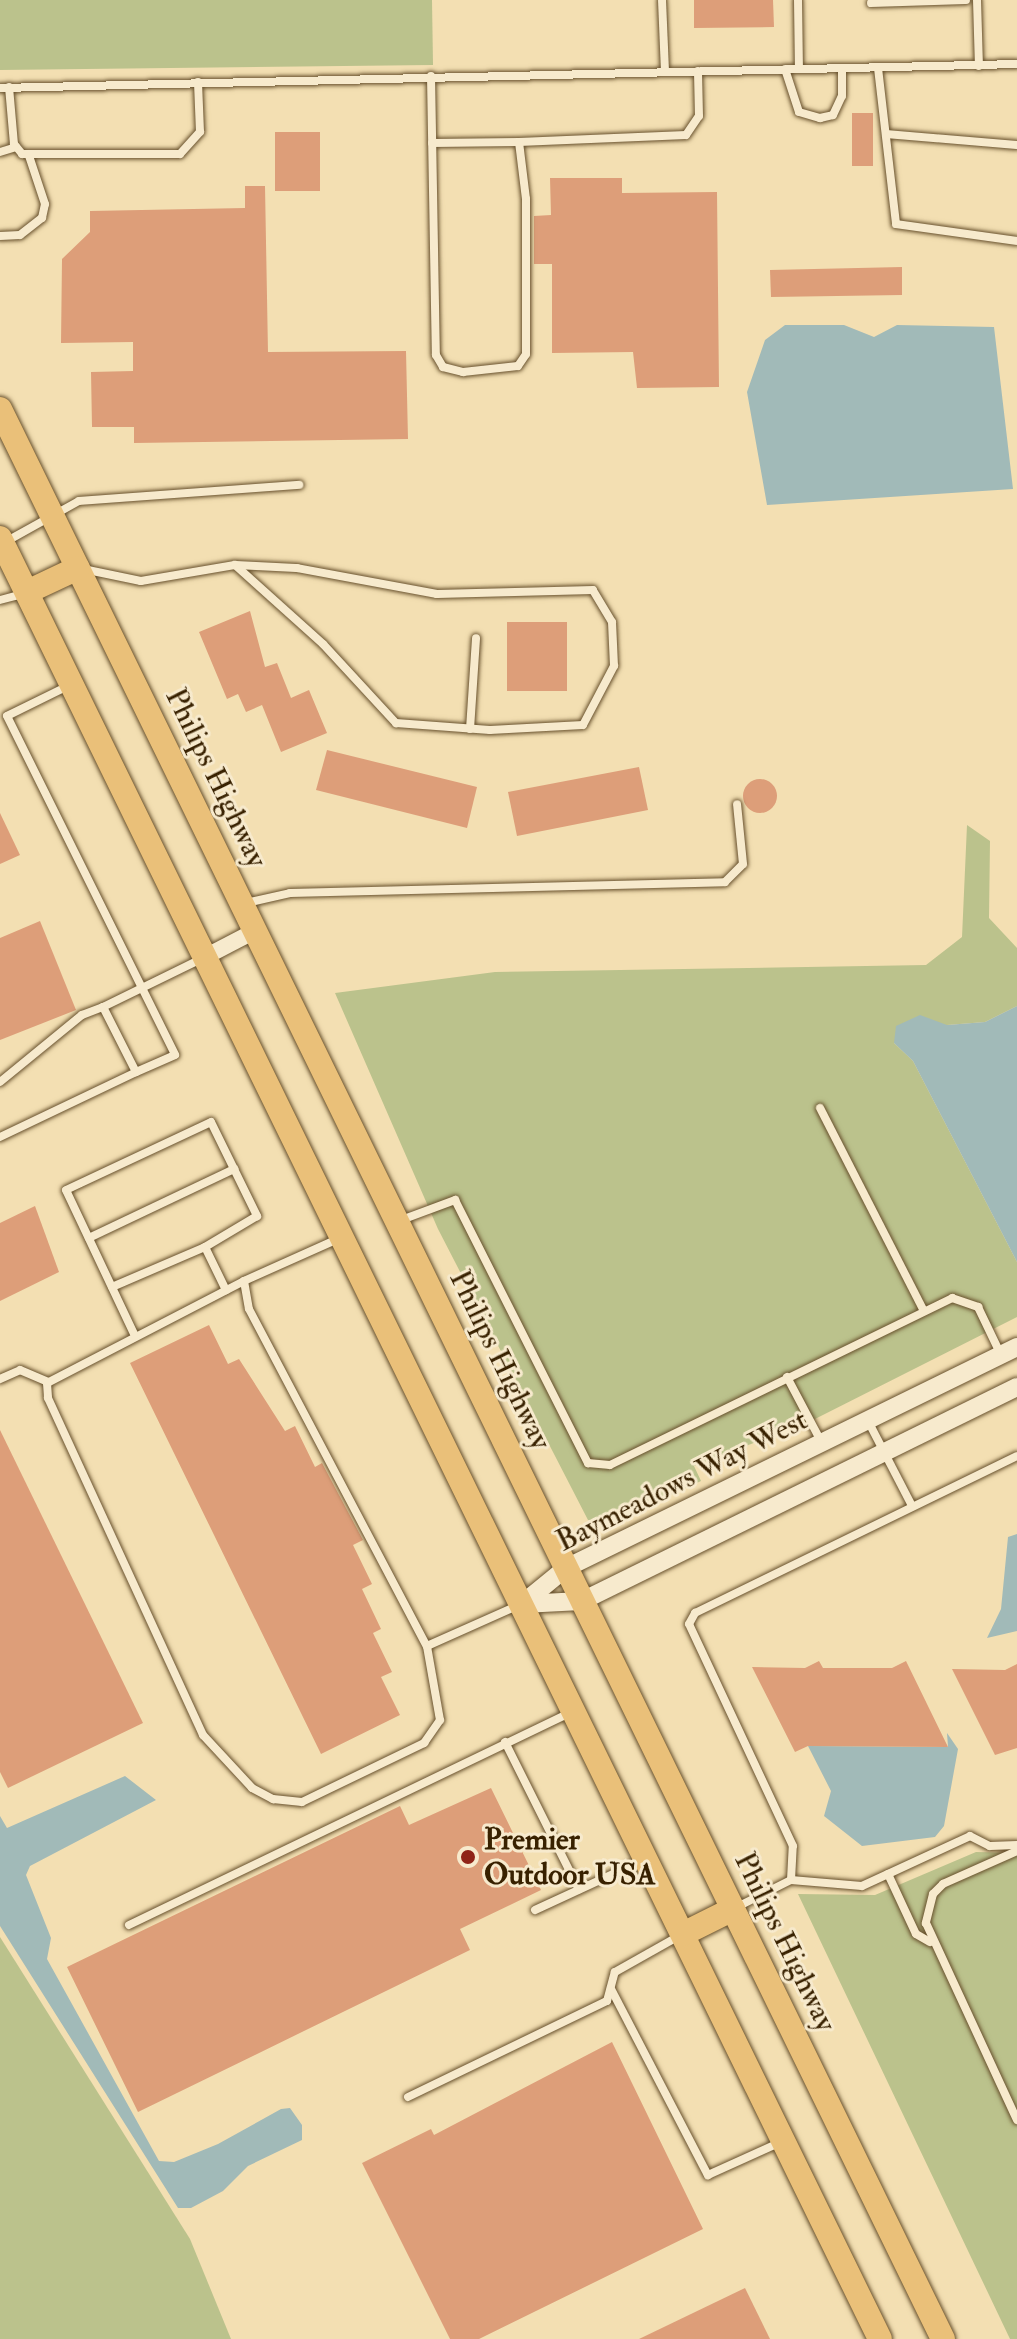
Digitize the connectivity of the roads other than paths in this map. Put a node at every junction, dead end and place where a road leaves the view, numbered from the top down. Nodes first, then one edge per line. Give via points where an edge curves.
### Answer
1 (662, 0) edge
2 (798, 0) edge
3 (966, 0) edge
4 (977, 0) edge
5 (871, 3) dead end
6 (1017, 64) edge
7 (979, 66) junction
8 (878, 68) junction
9 (785, 69) junction
10 (799, 69) junction
11 (842, 69) junction
12 (698, 71) junction
13 (665, 72) junction
14 (431, 76) junction
15 (198, 82) junction
16 (5, 88) edge
17 (886, 134) junction
18 (519, 142) junction
19 (432, 143) junction
20 (1017, 145) edge
21 (16, 147) junction
22 (0, 152) edge
23 (29, 156) junction
24 (0, 236) edge
25 (1017, 241) edge
26 (0, 409) edge
27 (299, 485) dead end
28 (52, 515) junction
29 (1, 540) edge
30 (235, 565) junction
31 (78, 568) junction
32 (27, 592) junction
33 (0, 600) edge
34 (476, 638) dead end
35 (72, 684) junction
36 (4, 717) edge
37 (470, 729) junction
38 (737, 804) dead end
39 (242, 904) junction
40 (255, 931) junction
41 (205, 957) junction
42 (144, 987) junction
43 (103, 1007) junction
44 (136, 1072) junction
45 (0, 1082) edge
46 (820, 1108) dead end
47 (0, 1137) edge
48 (234, 1169) junction
49 (397, 1221) junction
50 (343, 1236) junction
51 (89, 1238) junction
52 (205, 1247) junction
53 (244, 1281) junction
54 (112, 1287) junction
55 (226, 1290) junction
56 (924, 1311) junction
57 (135, 1336) junction
58 (1009, 1351) edge
59 (787, 1377) junction
60 (0, 1379) edge
61 (48, 1382) junction
62 (1016, 1388) edge
63 (868, 1420) junction
64 (822, 1443) junction
65 (883, 1451) junction
66 (1017, 1456) edge
67 (912, 1506) junction
68 (566, 1568) junction
69 (582, 1601) junction
70 (522, 1604) junction
71 (427, 1646) junction
72 (574, 1711) junction
73 (505, 1742) junction
74 (1017, 1848) edge
75 (646, 1859) junction
76 (888, 1874) junction
77 (791, 1880) junction
78 (579, 1890) junction
79 (733, 1909) junction
80 (535, 1910) dead end
81 (129, 1925) dead end
82 (683, 1934) junction
83 (930, 1942) junction
84 (610, 1988) junction
85 (408, 2097) dead end
86 (1017, 2120) edge
87 (783, 2141) junction
88 (880, 2339) edge
89 (943, 2339) edge

1 - 13 lane
2 - 10 lane
3 - 5 lane
4 - 7 lane
6 - 7 lane
7 - 8 lane
8 - 11 lane
8 - 17 lane
9 - 10 lane
9 - 11 lane via 799,112 820,118 833,115 842,96
9 - 12 lane
10 - 11 lane
12 - 13 lane
12 - 18 lane via 699,116 686,135
13 - 14 lane
14 - 15 lane
14 - 19 lane
15 - 16 lane
15 - 23 lane via 200,132 180,154
16 - 21 lane
17 - 20 lane
17 - 25 lane via 896,224
18 - 19 lane
18 - 19 lane via 526,354 518,366 463,372 443,367 436,355
21 - 22 lane
21 - 23 lane
23 - 24 lane via 45,204 42,218 20,235
26 - 28 main road, Philips Highway
27 - 28 lane via 132,494 79,501
28 - 29 lane
28 - 31 main road, Philips Highway
29 - 32 main road
30 - 31 lane via 141,581
30 - 37 lane via 323,644 396,723
30 - 37 lane via 297,568 437,594 593,590 612,622 614,666 583,725
31 - 32 main road
31 - 39 main road, Philips Highway
32 - 33 lane
32 - 35 main road
34 - 37 lane
35 - 36 lane
35 - 41 main road
36 - 42 lane
38 - 39 lane via 743,864 725,882 290,893
39 - 40 main road, Philips Highway
40 - 41 street
40 - 49 main road, Philips Highway
41 - 42 lane
41 - 50 main road
42 - 43 lane
42 - 44 lane via 175,1055
43 - 44 lane
43 - 45 lane via 82,1015
44 - 47 lane
46 - 56 lane
48 - 51 lane
48 - 51 lane via 211,1122 66,1190
48 - 52 lane via 257,1216
49 - 59 lane via 455,1200 588,1463 610,1465
49 - 68 main road, Philips Highway
50 - 53 lane
50 - 70 main road
51 - 54 lane
52 - 54 lane
52 - 55 lane
53 - 55 lane
53 - 71 lane via 249,1309
54 - 57 lane
55 - 57 lane
56 - 58 lane via 952,1298 978,1307
56 - 59 lane
57 - 61 lane
58 - 63 street, Baymeadows Way West
59 - 64 lane
60 - 61 lane via 20,1370
61 - 71 lane via 48,1398 203,1735 252,1788 273,1799 302,1802 424,1743 440,1720
62 - 65 street, Baymeadows Way West
63 - 64 street, Baymeadows Way West
63 - 65 lane
64 - 68 street, Baymeadows Way West
65 - 67 lane
65 - 69 street, Baymeadows Way West
66 - 67 lane
67 - 77 lane via 695,1613 689,1624 793,1846
68 - 69 main road, Philips Highway
68 - 70 street, Baymeadows Way West
69 - 70 street, Baymeadows Way West
69 - 79 main road, Philips Highway
70 - 71 lane
70 - 72 main road
72 - 73 lane
72 - 75 main road
73 - 78 lane
73 - 81 lane
74 - 76 lane via 990,1846 970,1836
74 - 83 lane via 933,1894 926,1923
75 - 78 lane
75 - 82 main road
76 - 77 lane via 862,1886
76 - 83 lane via 916,1934
77 - 79 lane
78 - 80 lane
79 - 82 main road
79 - 89 main road, Philips Highway
82 - 84 lane via 615,1972
82 - 87 main road
83 - 86 lane
84 - 85 lane via 607,2001
84 - 87 lane via 708,2175
87 - 88 main road

